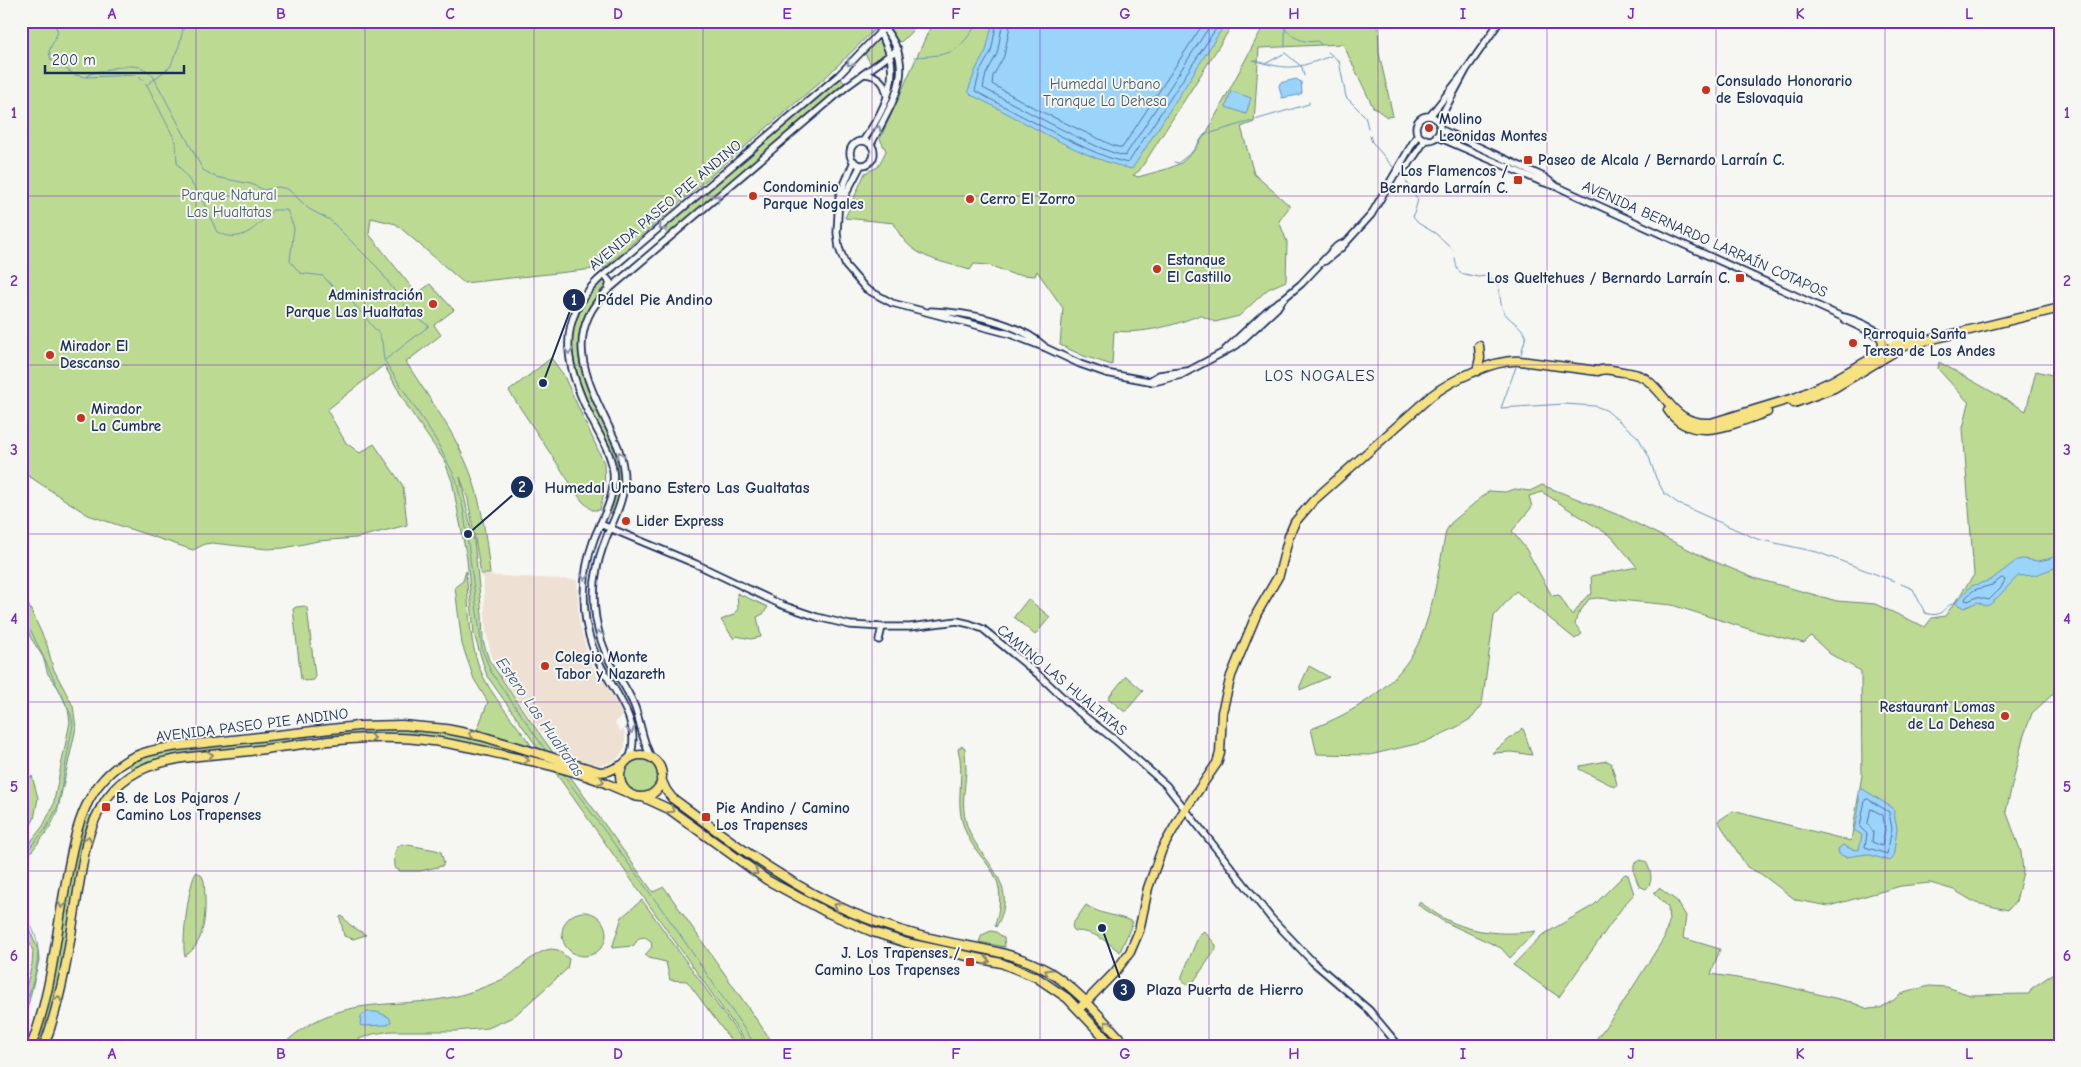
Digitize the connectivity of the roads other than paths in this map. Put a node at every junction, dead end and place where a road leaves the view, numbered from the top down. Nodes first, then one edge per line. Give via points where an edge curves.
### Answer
1 (1500, 21) edge
2 (882, 30) junction
3 (898, 49) junction
4 (890, 55) junction
5 (902, 62) junction
6 (892, 64) junction
7 (1466, 70) junction
8 (864, 74) junction
9 (887, 96) junction
10 (1430, 116) junction
11 (1438, 122) junction
12 (1440, 129) junction
13 (1418, 134) junction
14 (1436, 136) junction
15 (1426, 139) junction
16 (863, 141) junction
17 (871, 144) junction
18 (1478, 150) junction
19 (854, 161) junction
20 (861, 165) junction
21 (1397, 173) junction
22 (838, 210) junction
23 (604, 275) junction
24 (608, 290) junction
25 (2060, 308) edge
26 (1840, 316) junction
27 (1881, 337) junction
28 (1908, 344) junction
29 (1895, 345) junction
30 (1479, 346) dead end
31 (1882, 352) junction
32 (1598, 370) junction
33 (1477, 371) junction
34 (600, 524) junction
35 (610, 529) junction
36 (882, 627) junction
37 (879, 640) dead end
38 (652, 759) junction
39 (626, 762) junction
40 (662, 779) junction
41 (629, 793) junction
42 (643, 797) junction
43 (86, 807) junction
44 (1186, 809) junction
45 (97, 812) junction
46 (722, 835) junction
47 (708, 837) junction
48 (883, 924) junction
49 (873, 932) junction
50 (1086, 1002) junction
51 (1078, 1009) junction
52 (31, 1046) edge
53 (44, 1046) edge
54 (1112, 1046) edge
55 (1127, 1046) edge
56 (1399, 1046) edge

1 - 7 street
2 - 3 street
2 - 4 street
2 -> 23 street, AVENIDA PASEO PIE ANDINO via 834,79
3 - 4 street, AVENIDA PASEO PIE ANDINO
3 - 5 street
4 - 6 street
4 - 8 street, AVENIDA PASEO PIE ANDINO
5 - 6 street via 897,60
17 -> 5 street via 898,89
6 - 9 street
7 - 10 street
7 - 11 street
8 - 9 street via 881,80
24 -> 8 street, AVENIDA PASEO PIE ANDINO
9 - 16 street
10 - 11 street
10 - 13 street via 1420,120
11 - 12 street
12 - 14 street
12 - 18 street, AVENIDA BERNARDO LARRAÍN COTAPOS
13 - 15 street
13 - 21 street
14 - 15 street
14 - 18 street, AVENIDA BERNARDO LARRAÍN COTAPOS
15 - 21 street via 1409,164
16 - 17 street
16 - 19 street via 856,142 851,148
17 - 20 street via 873,159
18 - 26 street, AVENIDA BERNARDO LARRAÍN COTAPOS
19 - 20 street
19 - 22 street via 840,193
20 - 22 street
21 - 22 street via 1371,215 1335,254 1262,315 1223,353 1160,382 1106,373 1070,360 1005,324 885,300 856,280 846,266 839,248
23 - 24 street via 610,282
23 -> 34 street, AVENIDA PASEO PIE ANDINO via 577,310 568,351 575,385 607,450 612,468 612,496
35 -> 24 street, AVENIDA PASEO PIE ANDINO via 622,498 623,465 586,376 582,350 587,321
25 - 28 main road
26 - 27 street, AVENIDA BERNARDO LARRAÍN COTAPOS
26 - 28 street, AVENIDA BERNARDO LARRAÍN COTAPOS via 1849,317
27 - 29 street, AVENIDA BERNARDO LARRAÍN COTAPOS
27 - 31 main road
28 - 29 main road
28 - 32 main road via 1823,393 1706,430 1680,422 1643,381
29 - 31 main road
30 - 33 main road
31 - 32 main road via 1810,392 1739,416 1706,423 1691,421 1678,414 1640,376
32 - 33 main road via 1513,360
33 - 44 main road via 1431,396 1298,517 1289,536 1279,575 1250,628 1231,676 1222,712 1218,760
34 - 35 street, CAMINO LAS HUALTATAS
34 -> 39 street, AVENIDA PASEO PIE ANDINO via 585,574 585,614 599,661 630,722 634,742
35 - 36 street, CAMINO LAS HUALTATAS via 795,610 844,624
38 -> 35 street, AVENIDA PASEO PIE ANDINO via 632,699 605,650 596,621 596,574
36 - 37 street
36 - 44 street, CAMINO LAS HUALTATAS via 957,621 983,629 1152,772
38 - 39 main road via 641,755
38 - 40 main road via 659,766
39 - 41 main road via 620,780
39 -> 43 main road, AVENIDA PASEO PIE ANDINO via 603,772 463,732 402,725 358,726 147,751 123,762 101,782
40 - 42 main road via 655,791
40 - 46 main road via 672,798
41 - 42 main road
45 -> 41 main road, AVENIDA PASEO PIE ANDINO via 122,781 152,764 368,738 420,739 467,746 573,772
42 -> 47 main road via 669,809
43 - 45 main road via 90,812
43 -> 52 main road, AVENIDA PASEO PIE ANDINO via 74,842 47,989
44 - 50 main road via 1158,858 1133,945 1115,972
44 - 56 street, CAMINO LAS HUALTATAS via 1271,918 1313,962 1369,1010
53 -> 45 main road, AVENIDA PASEO PIE ANDINO via 59,996 86,845
46 - 47 main road
48 -> 46 main road via 841,908 796,885
47 -> 49 main road via 790,894
48 - 49 main road via 876,926
50 -> 48 main road via 1056,976 1025,960
49 -> 51 main road via 918,946 1016,968 1049,984
50 - 51 main road
55 -> 50 main road
51 - 54 main road

